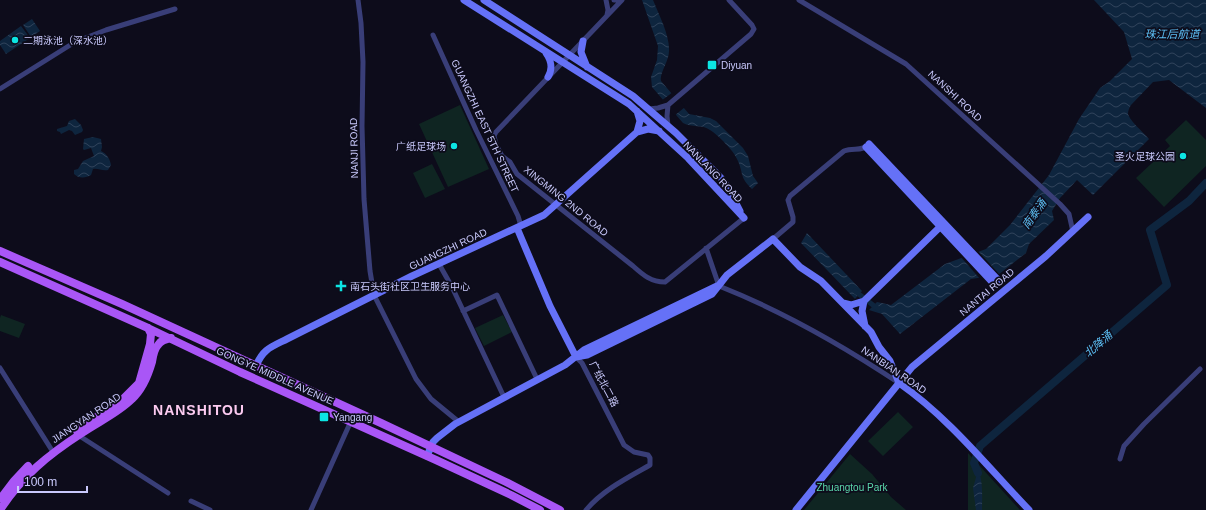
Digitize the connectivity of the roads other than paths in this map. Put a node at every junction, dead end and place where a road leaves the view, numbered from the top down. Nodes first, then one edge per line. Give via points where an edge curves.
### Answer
1 (358, 0) edge
2 (464, 0) edge
3 (484, 0) edge
4 (606, 0) edge
5 (614, 0) edge
6 (621, 0) edge
7 (729, 0) edge
8 (799, 0) edge
9 (175, 9) dead end
10 (607, 16) junction
11 (532, 30) junction
12 (433, 34) dead end
13 (526, 40) junction
14 (583, 40) junction
15 (544, 51) junction
16 (569, 55) junction
17 (562, 62) junction
18 (587, 67) junction
19 (548, 77) junction
20 (604, 78) junction
21 (600, 85) junction
22 (0, 89) edge
23 (667, 107) junction
24 (636, 109) junction
25 (649, 109) junction
26 (668, 126) junction
27 (659, 131) junction
28 (637, 132) junction
29 (868, 146) joint
30 (556, 205) junction
31 (1088, 217) dead end
32 (744, 218) junction
33 (942, 225) junction
34 (519, 227) junction
35 (1073, 232) junction
36 (773, 239) junction
37 (706, 248) junction
38 (0, 251) edge
39 (0, 262) edge
40 (439, 264) junction
41 (997, 283) dead end
42 (719, 286) junction
43 (374, 295) junction
44 (864, 301) junction
45 (841, 302) junction
46 (463, 311) junction
47 (866, 327) junction
48 (148, 328) junction
49 (171, 338) junction
50 (576, 358) junction
51 (256, 366) junction
52 (0, 368) edge
53 (1200, 369) dead end
54 (538, 380) junction
55 (899, 382) junction
56 (504, 397) junction
57 (351, 421) junction
58 (459, 422) junction
59 (78, 435) junction
60 (431, 446) junction
61 (52, 450) junction
62 (427, 456) junction
63 (1120, 459) dead end
64 (168, 493) dead end
65 (0, 500) edge
66 (191, 501) dead end
67 (0, 510) edge
68 (210, 510) edge
69 (311, 510) edge
70 (540, 510) edge
71 (560, 510) edge
72 (586, 510) edge
73 (790, 510) edge
74 (796, 510) edge
75 (1029, 510) edge

1 - 43 street, NANJI ROAD via 363,62 364,199
2 - 13 street, NANLANG ROAD
3 - 11 street, NANLANG ROAD
4 - 10 street
5 - 6 street
6 - 10 street, XINGMING 2ND ROAD
7 - 23 street via 754,29
8 - 35 street, NANSHI ROAD via 906,64 1060,204 1069,214
9 - 22 street via 75,42
10 - 14 street, XINGMING 2ND ROAD
11 - 13 street via 532,37
11 - 16 street, NANLANG ROAD
12 - 34 street, GUANGZHI EAST 5TH STREET via 518,216
13 - 15 street, NANLANG ROAD
14 - 16 street, XINGMING 2ND ROAD
14 - 18 street via 581,52
15 - 17 street, NANLANG ROAD
15 - 19 street via 551,65
16 - 17 street, XINGMING 2ND ROAD
16 - 18 street, NANLANG ROAD
17 - 19 street, XINGMING 2ND ROAD
17 - 21 street, NANLANG ROAD
18 - 20 street, NANLANG ROAD
19 - 30 street, XINGMING 2ND ROAD via 496,132 494,139 500,153 510,162 517,174
20 - 21 street via 600,80
20 - 25 street, NANLANG ROAD via 625,90
21 - 24 street, NANLANG ROAD
23 - 25 street
23 - 26 street
24 - 27 street, NANLANG ROAD
24 - 28 street via 640,121
25 - 26 street, NANLANG ROAD
26 - 32 street, NANLANG ROAD via 724,182
27 - 28 street via 648,128
27 - 32 street, NANLANG ROAD
28 - 30 street, GUANGZHI ROAD
29 - 33 street
29 - 36 street via 844,151 790,196 788,200 794,217 793,222
30 - 34 street, GUANGZHI ROAD via 544,215
30 - 37 street, XINGMING 2ND ROAD via 645,277 659,282 665,282
31 - 35 street, NANTAI ROAD
32 - 37 street
33 - 41 street
33 - 44 street
34 - 40 street, GUANGZHI ROAD
34 - 50 street, 广纸北二路 via 550,306
35 - 55 street, NANTAI ROAD via 921,359
36 - 42 street via 727,275
36 - 45 street via 798,265 821,281
37 - 42 street
38 - 51 main road
39 - 48 main road, GONGYE MIDDLE AVENUE
40 - 43 street, GUANGZHI ROAD
40 - 46 street
42 - 50 street via 712,294
42 - 55 street, NANBIAN ROAD via 800,324
43 - 51 street, GUANGZHI ROAD via 266,349
43 - 58 street, NANJI ROAD via 416,379 431,399
44 - 45 street via 851,305
44 - 47 street via 862,315
45 - 47 street
46 - 54 street via 497,295
46 - 56 street
47 - 55 street via 888,358
48 - 49 main road, GONGYE MIDDLE AVENUE
48 - 61 main road, JIANGYAN ROAD via 151,334 150,344 139,383 122,400
49 - 57 main road, GONGYE MIDDLE AVENUE
49 - 59 main road, JIANGYAN ROAD via 156,346 147,378 132,399
50 - 54 street
50 - 72 street, 广纸北二路 via 582,364 624,445 650,458 650,466 595,499
51 - 60 main road
52 - 61 street
53 - 63 street via 1124,446
54 - 56 street
55 - 73 street, NANTAI ROAD via 889,390
55 - 74 street, NANTAI ROAD
55 - 75 street, NANBIAN ROAD via 946,422
56 - 58 street
57 - 62 main road, GONGYE MIDDLE AVENUE
57 - 69 street
58 - 60 street via 437,438
59 - 61 main road, JIANGYAN ROAD
59 - 64 street
60 - 62 street
60 - 71 main road
61 - 65 main road, JIANGYAN ROAD via 21,472
61 - 67 main road, JIANGYAN ROAD via 27,474
62 - 70 main road, GONGYE MIDDLE AVENUE
66 - 68 street

